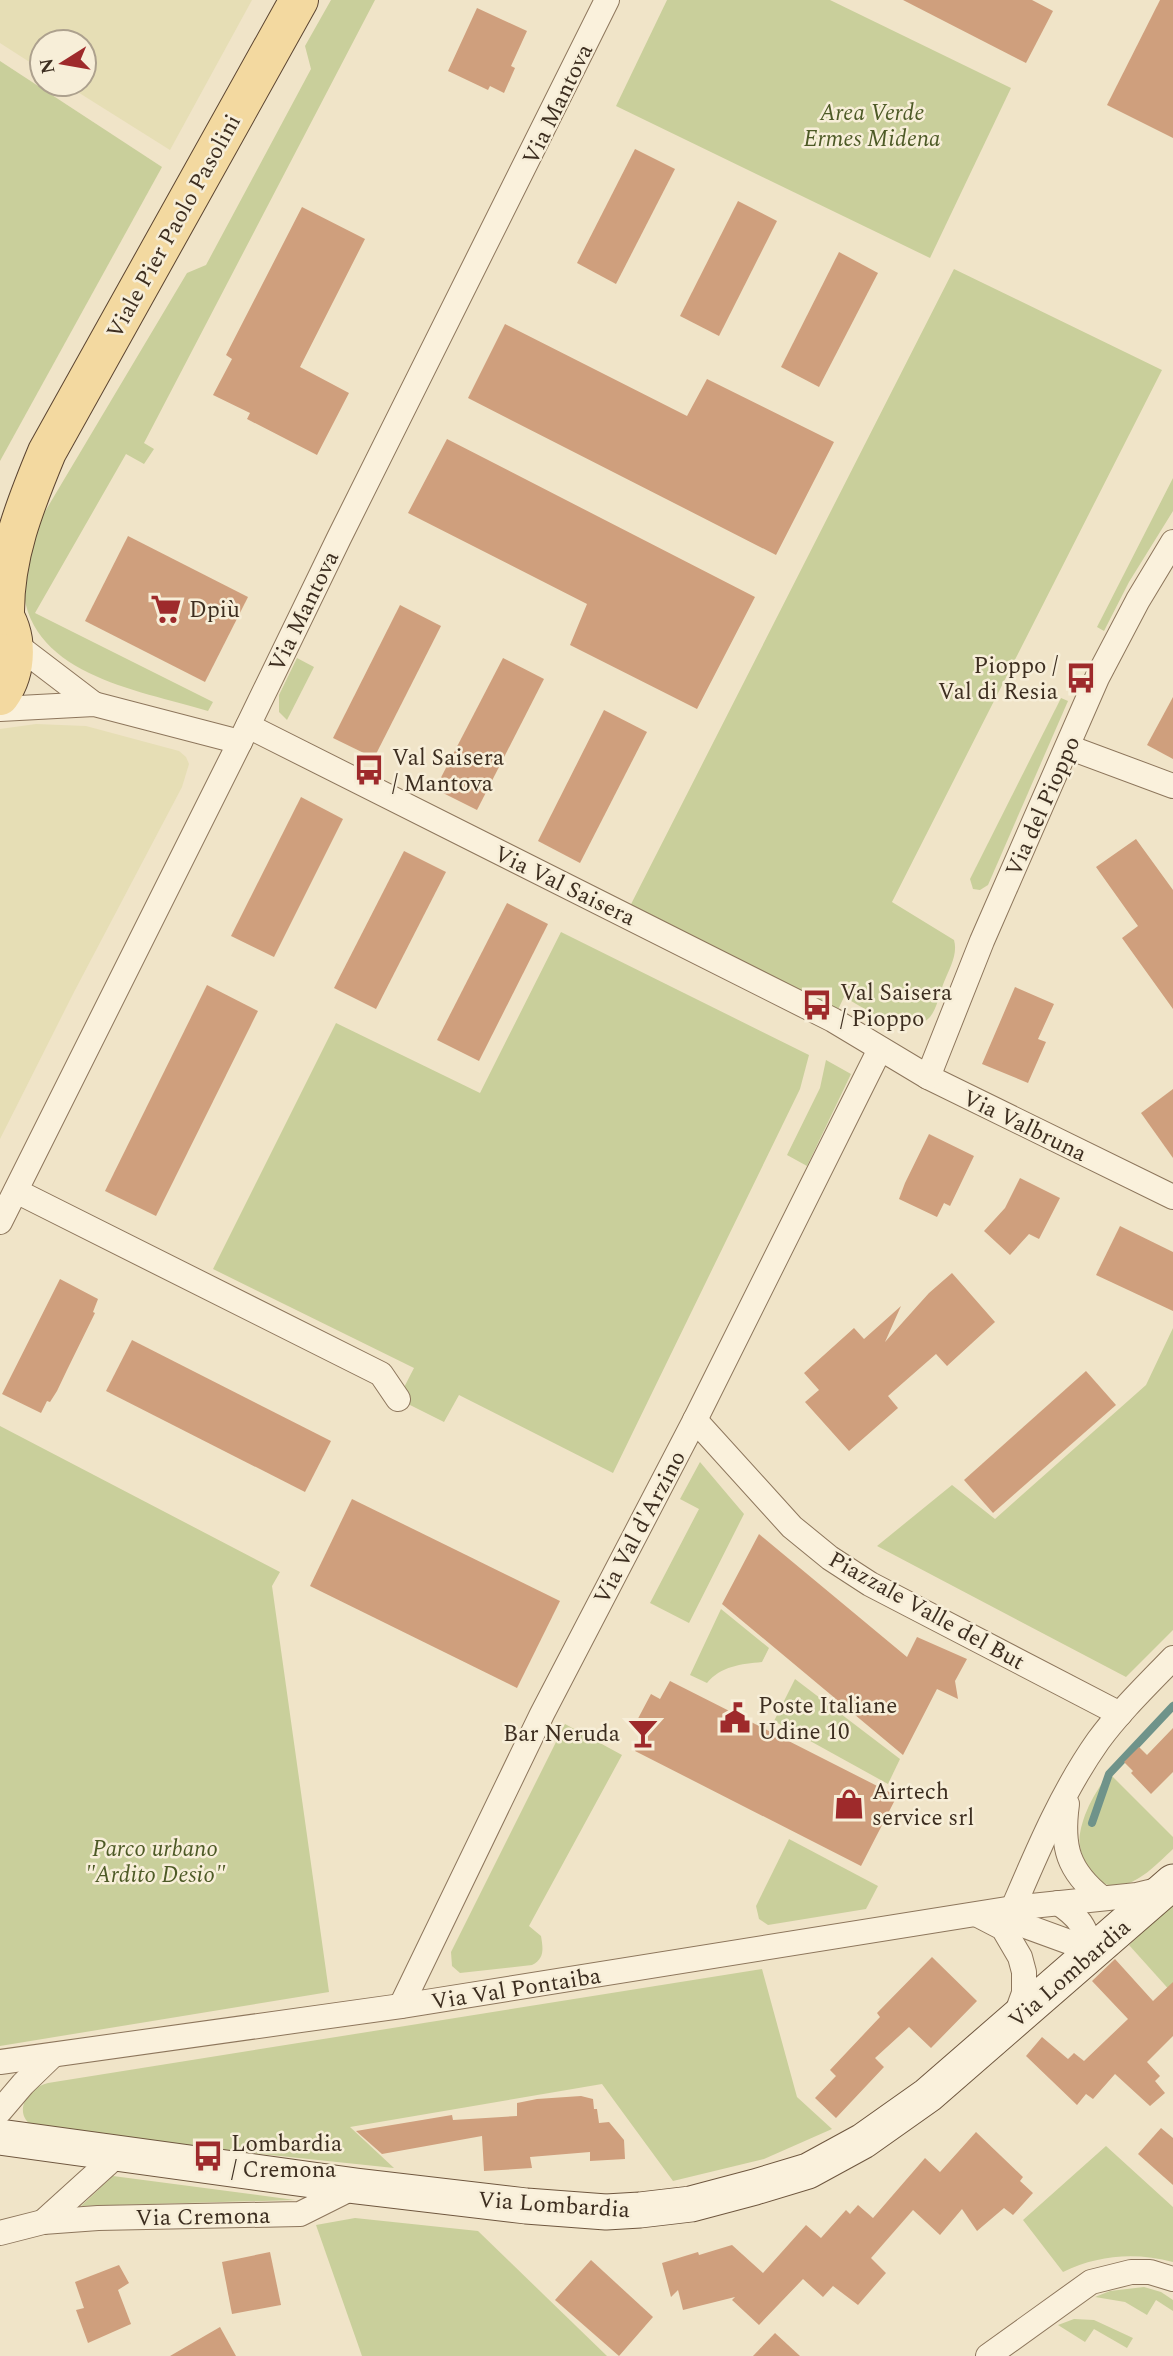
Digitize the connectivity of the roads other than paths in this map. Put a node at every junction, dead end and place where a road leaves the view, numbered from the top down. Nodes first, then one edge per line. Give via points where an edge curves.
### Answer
1 (299, 0) edge
2 (607, 0) edge
3 (47, 452) junction
4 (0, 511) edge
5 (1173, 542) edge
6 (6, 623) edge
7 (0, 696) edge
8 (94, 704) junction
9 (0, 709) edge
10 (244, 734) junction
11 (1068, 747) junction
12 (1173, 786) edge
13 (880, 1049) junction
14 (928, 1077) junction
15 (16, 1191) junction
16 (1173, 1197) edge
17 (0, 1222) edge
18 (398, 1399) dead end
19 (695, 1420) junction
20 (1173, 1658) edge
21 (1120, 1714) junction
22 (1069, 1789) junction
23 (1068, 1853) junction
24 (1170, 1885) edge
25 (1102, 1898) junction
26 (1058, 1903) junction
27 (978, 1914) junction
28 (1011, 1914) junction
29 (1094, 1951) junction
30 (401, 2006) junction
31 (1015, 2020) junction
32 (53, 2055) junction
33 (0, 2062) edge
34 (23, 2084) junction
35 (0, 2111) edge
36 (0, 2137) edge
37 (36, 2142) junction
38 (117, 2155) junction
39 (356, 2186) junction
40 (43, 2222) junction
41 (0, 2234) edge
42 (1173, 2280) edge
43 (988, 2356) edge

1 - 3 main road, Viale Pier Paolo Pasolini
2 - 10 street, Via Mantova
3 - 4 main road, Viale Pier Paolo Pasolini
3 - 6 main road, Viale Pier Paolo Pasolini via 23,509 12,552 5,593
5 - 11 street, Via del Pioppo via 1097,678
6 - 7 main road, Viale Pier Paolo Pasolini via 13,668
6 - 8 street
8 - 9 street
8 - 10 street, Via Val Saisera
10 - 13 street, Via Val Saisera via 638,920
10 - 15 street, Via Mantova
11 - 12 street
11 - 14 street, Via del Pioppo
13 - 14 street, Via Valbruna
13 - 19 street, Via Val d'Arzino
14 - 16 street, Via Valbruna
15 - 17 street, Via Mantova
15 - 18 street via 381,1374
19 - 21 street, Piazzale Valle del But via 792,1527 830,1558 870,1584
19 - 30 street, Via Val d'Arzino via 542,1714
20 - 21 street
21 - 22 street
22 - 23 street via 1065,1819
22 - 28 street
23 - 25 street via 1084,1883
23 - 26 street via 1070,1876
24 - 25 street, Via Val Pontaiba
24 - 29 street, Via Lombardia
25 - 26 street, Via Val Pontaiba
26 - 28 street, Via Val Pontaiba
26 - 29 street via 1074,1913
27 - 28 street, Via Val Pontaiba
27 - 30 street, Via Val Pontaiba
27 - 31 street via 1003,1928 1020,1956 1024,1993
28 - 29 street, Via Val Pontaiba
29 - 31 street, Via Lombardia
30 - 32 street, Via Val Pontaiba
31 - 39 street, Via Lombardia via 928,2095 863,2141 808,2171 755,2188 691,2204 606,2212
32 - 33 street, Via Val Pontaiba
32 - 34 street
34 - 35 street
34 - 37 street via 16,2115 23,2131
36 - 37 street, Via Lombardia
37 - 38 street, Via Lombardia
38 - 39 street, Via Lombardia
38 - 40 street, Via Cremona
39 - 40 street, Via Cremona via 300,2214
40 - 41 street, Via Cremona
42 - 43 street via 1150,2272 1091,2282

